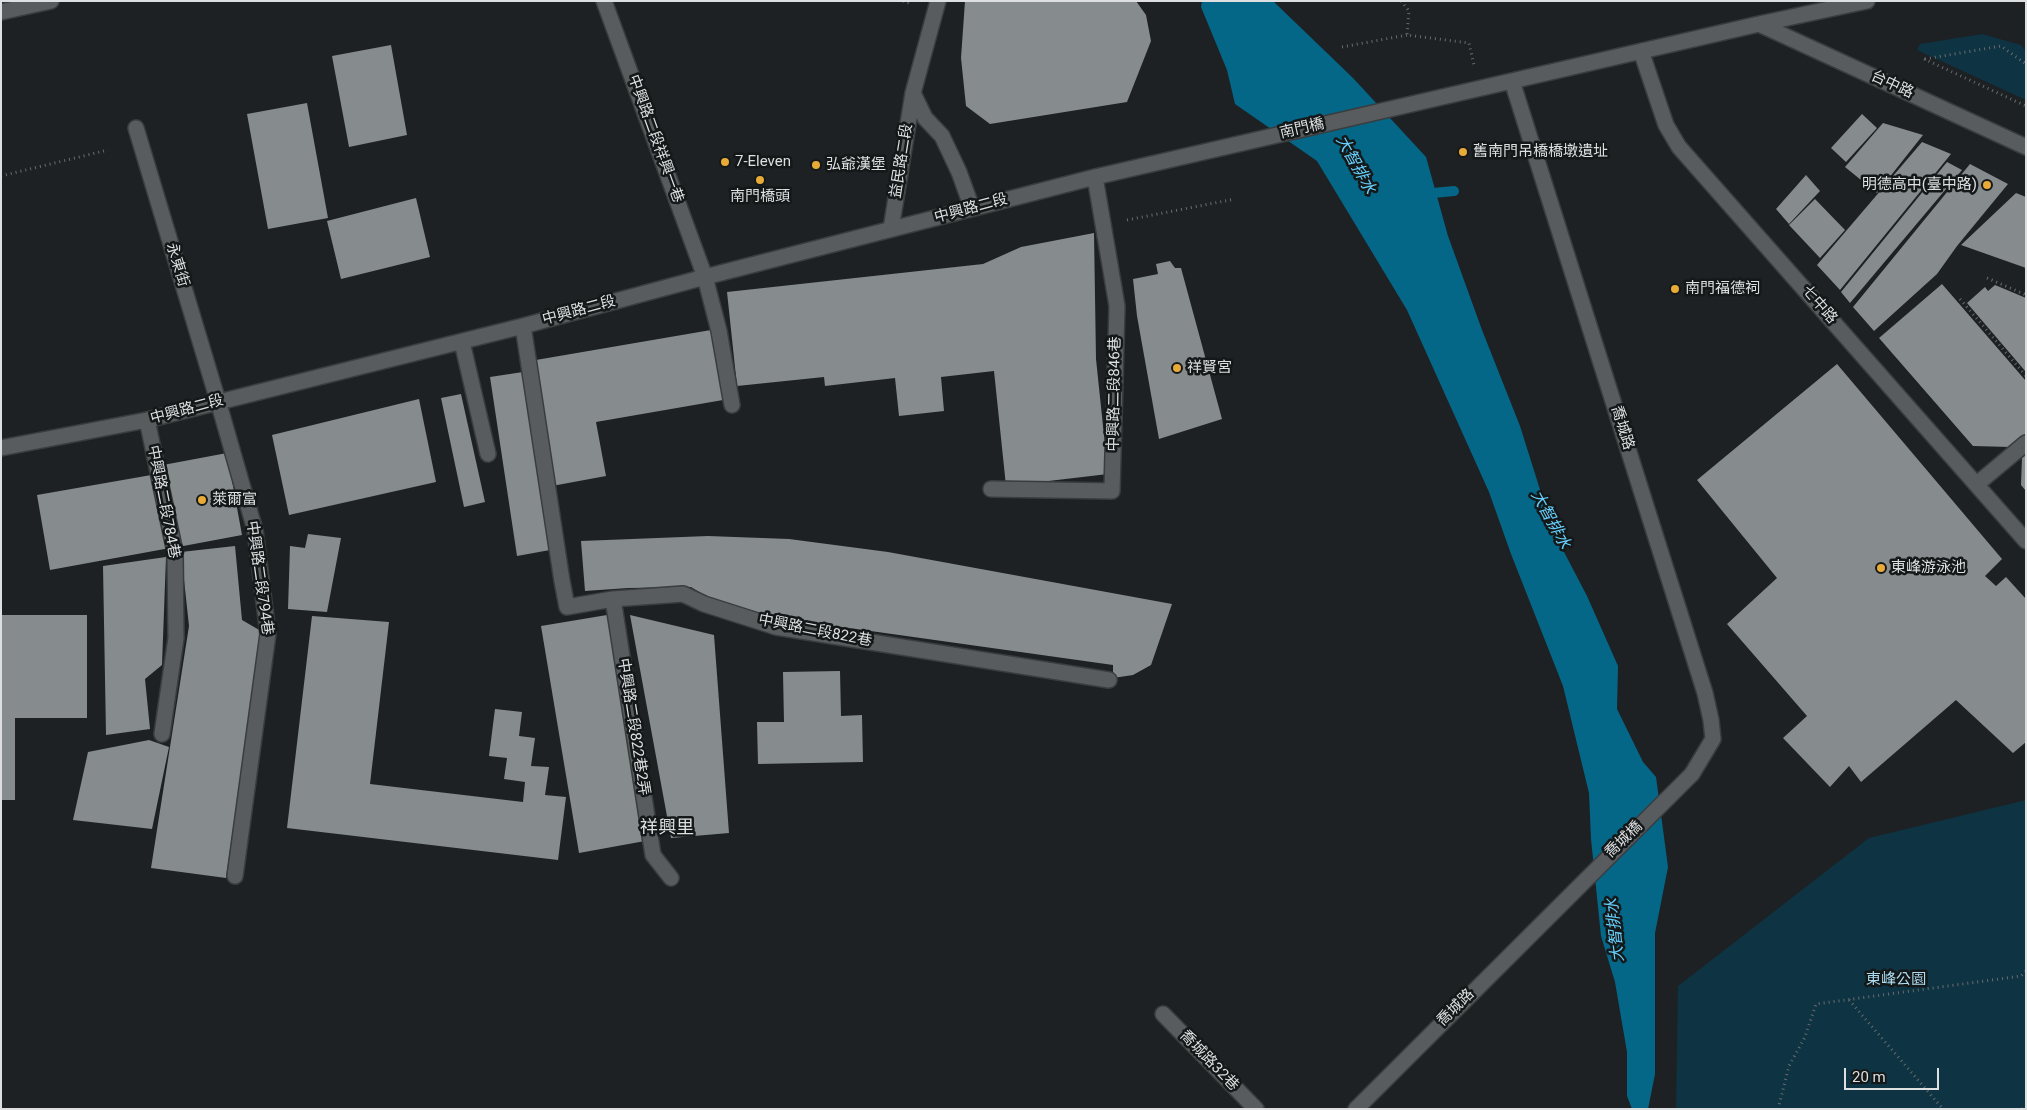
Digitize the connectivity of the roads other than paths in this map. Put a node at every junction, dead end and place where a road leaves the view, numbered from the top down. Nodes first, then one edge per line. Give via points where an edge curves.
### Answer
1 (51, 1) edge
2 (604, 1) edge
3 (938, 1) edge
4 (1867, 1) edge
5 (1, 12) edge
6 (1759, 24) junction
7 (1641, 51) junction
8 (1512, 80) junction
9 (913, 93) junction
10 (136, 128) dead end
11 (2026, 147) edge
12 (1155, 163) joint
13 (1095, 177) junction
14 (972, 208) junction
15 (891, 230) junction
16 (705, 277) junction
17 (523, 326) junction
18 (462, 342) junction
19 (218, 401) junction
20 (732, 405) dead end
21 (147, 420) junction
22 (2026, 443) edge
23 (1, 448) edge
24 (488, 454) dead end
25 (1977, 484) junction
26 (991, 489) dead end
27 (2026, 541) edge
28 (613, 599) junction
29 (1109, 680) dead end
30 (162, 734) dead end
31 (1692, 774) joint
32 (235, 876) dead end
33 (671, 878) dead end
34 (1556, 907) joint
35 (1163, 1014) dead end
36 (1256, 1109) edge
37 (1356, 1109) edge

1 - 5 street
2 - 16 street, 中興路二段祥興一巷
3 - 9 street, 益民路二段
4 - 6 street
6 - 7 street
6 - 11 street, 台中路
7 - 8 street
7 - 25 street, 七中路 via 1666,124 1679,146
8 - 12 street, 南門橋
8 - 31 street, 喬城路 via 1705,693 1712,739
9 - 14 street, 益民路二段 via 925,118 942,136
9 - 15 street, 益民路二段
10 - 19 street, 永東街
12 - 13 street, 中興路二段
13 - 14 street, 中興路二段
13 - 26 street, 中興路二段846巷 via 1117,306 1112,491
14 - 15 street, 中興路二段
15 - 16 street, 中興路二段
16 - 17 street, 中興路二段
16 - 20 street, 中興路二段祥興一巷 via 719,331
17 - 18 street, 中興路二段
17 - 28 street, 中興路二段822巷 via 568,607
18 - 19 street, 中興路二段
18 - 24 street
19 - 21 street, 中興路二段
19 - 32 street, 中興路二段794巷 via 255,530 268,634
21 - 23 street, 中興路二段
21 - 30 street, 中興路二段784巷 via 175,552 176,638
22 - 25 street
25 - 27 street, 七中路
28 - 29 street, 中興路二段822巷 via 683,594 776,627
28 - 33 street, 中興路二段822巷2弄 via 653,855
31 - 34 street, 喬城橋
34 - 37 street, 喬城路
35 - 36 street, 喬城路32巷

